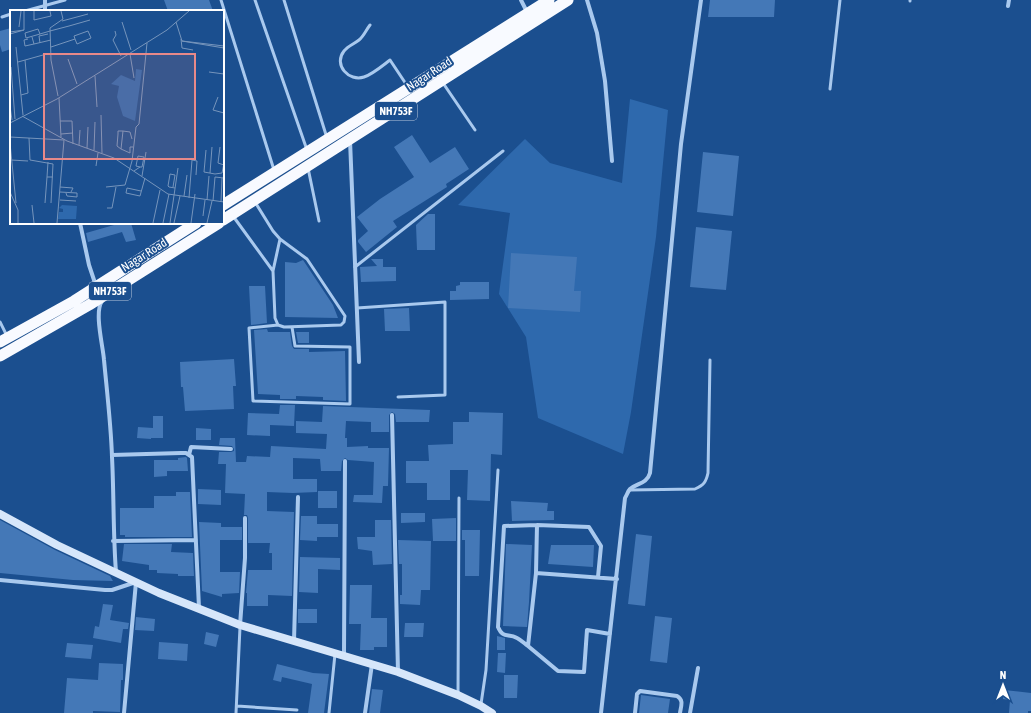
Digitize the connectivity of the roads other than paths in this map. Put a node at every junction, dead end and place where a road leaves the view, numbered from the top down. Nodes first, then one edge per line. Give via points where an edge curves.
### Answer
1 (45, 0) edge
2 (66, 0) edge
3 (221, 0) edge
4 (256, 0) edge
5 (284, 0) edge
6 (521, 0) edge
7 (549, 0) edge
8 (568, 0) edge
9 (587, 0) edge
10 (701, 0) edge
11 (840, 0) edge
12 (1009, 0) edge
13 (1008, 6) dead end
14 (45, 9) edge
15 (35, 10) edge
16 (10, 14) edge
17 (528, 14) junction
18 (2, 17) dead end
19 (370, 25) dead end
20 (442, 81) junction
21 (409, 88) junction
22 (830, 89) dead end
23 (475, 130) dead end
24 (328, 140) junction
25 (350, 140) junction
26 (503, 151) dead end
27 (308, 152) junction
28 (612, 162) dead end
29 (308, 167) junction
30 (275, 173) junction
31 (254, 201) junction
32 (224, 203) edge
33 (227, 218) edge
34 (319, 221) dead end
35 (80, 224) edge
36 (194, 224) edge
37 (213, 225) edge
38 (280, 239) junction
39 (356, 267) junction
40 (273, 271) junction
41 (96, 287) junction
42 (109, 292) junction
43 (357, 308) junction
44 (0, 322) edge
45 (278, 325) junction
46 (292, 327) junction
47 (4, 340) edge
48 (0, 356) edge
49 (710, 360) dead end
50 (360, 362) dead end
51 (398, 397) dead end
52 (392, 415) dead end
53 (231, 449) dead end
54 (112, 455) junction
55 (190, 455) junction
56 (345, 461) dead end
57 (498, 470) dead end
58 (630, 490) junction
59 (298, 497) dead end
60 (459, 498) dead end
61 (0, 514) edge
62 (244, 518) dead end
63 (537, 525) junction
64 (196, 540) junction
65 (113, 541) junction
66 (116, 573) junction
67 (536, 573) junction
68 (598, 577) junction
69 (617, 579) junction
70 (0, 580) edge
71 (136, 582) junction
72 (199, 608) junction
73 (240, 625) junction
74 (610, 634) junction
75 (294, 641) junction
76 (528, 646) junction
77 (335, 653) junction
78 (344, 655) junction
79 (372, 664) junction
80 (698, 668) dead end
81 (398, 672) junction
82 (458, 696) junction
83 (236, 706) junction
84 (481, 706) junction
85 (297, 710) dead end
86 (124, 713) edge
87 (236, 713) edge
88 (328, 713) edge
89 (365, 713) edge
90 (492, 713) edge
91 (601, 713) edge
92 (635, 713) edge
93 (680, 713) edge
94 (690, 713) edge

1 - 14 street
2 - 14 lane
3 - 30 lane
4 - 27 lane
5 - 24 lane
6 - 17 street
7 - 17 highway, Nagar Road / NH753F
8 - 20 highway, Nagar Road / NH753F
9 - 28 street via 597,33 605,81
10 - 58 street via 681,144 650,473 645,482
11 - 22 lane
12 - 13 street
14 - 15 lane
16 - 18 lane
17 - 21 highway, Nagar Road / NH753F
19 - 21 lane via 358,41 344,51 340,63 342,68 346,74 357,78 364,77 390,60
20 - 23 lane
20 - 25 highway, Nagar Road / NH753F
21 - 24 highway, Nagar Road / NH753F
24 - 27 highway, Nagar Road / NH753F
25 - 29 highway, Nagar Road / NH753F
25 - 39 street
26 - 39 lane
27 - 30 highway, Nagar Road / NH753F
29 - 31 highway, Nagar Road / NH753F
29 - 34 lane
30 - 32 highway, Nagar Road / NH753F
31 - 33 highway, Nagar Road / NH753F
31 - 38 lane
33 - 40 lane
35 - 41 street
36 - 41 highway, Nagar Road / NH753F
37 - 42 highway, Nagar Road / NH753F
38 - 40 lane
38 - 46 lane via 307,259 345,316 341,325
39 - 43 street
40 - 45 lane via 275,318
41 - 47 highway, Nagar Road / NH753F
42 - 48 highway, Nagar Road / NH753F
42 - 54 street via 100,304 99,319
43 - 50 street
43 - 51 lane via 445,302 445,395
44 - 47 lane
45 - 46 lane
45 - 46 lane via 249,328 252,401 350,404 350,346 295,346
49 - 58 lane via 706,482 695,489
52 - 81 street
53 - 55 street via 191,447
54 - 55 street
54 - 65 street
55 - 64 street
56 - 78 street
57 - 84 lane via 486,670
58 - 69 street via 625,498
59 - 75 street
60 - 82 lane
61 - 66 main road
62 - 73 street via 245,558
63 - 67 street
63 - 68 street via 589,527 601,546
63 - 76 street via 504,526 502,543 498,627 500,633 516,637
64 - 65 street
64 - 72 street
65 - 66 street
66 - 71 main road
67 - 68 street
67 - 76 street
68 - 69 street
69 - 74 street
70 - 71 street via 105,590
71 - 72 main road
71 - 86 street
72 - 73 main road
73 - 75 main road
73 - 83 lane
74 - 76 street via 587,630 584,672 558,671
74 - 91 street
75 - 77 main road
77 - 78 main road
77 - 88 lane
78 - 79 main road
79 - 81 main road
79 - 89 street
80 - 94 street
81 - 82 main road
82 - 84 main road
83 - 85 lane
83 - 87 lane
84 - 90 main road
92 - 93 street via 637,694 640,691 677,696 682,701

